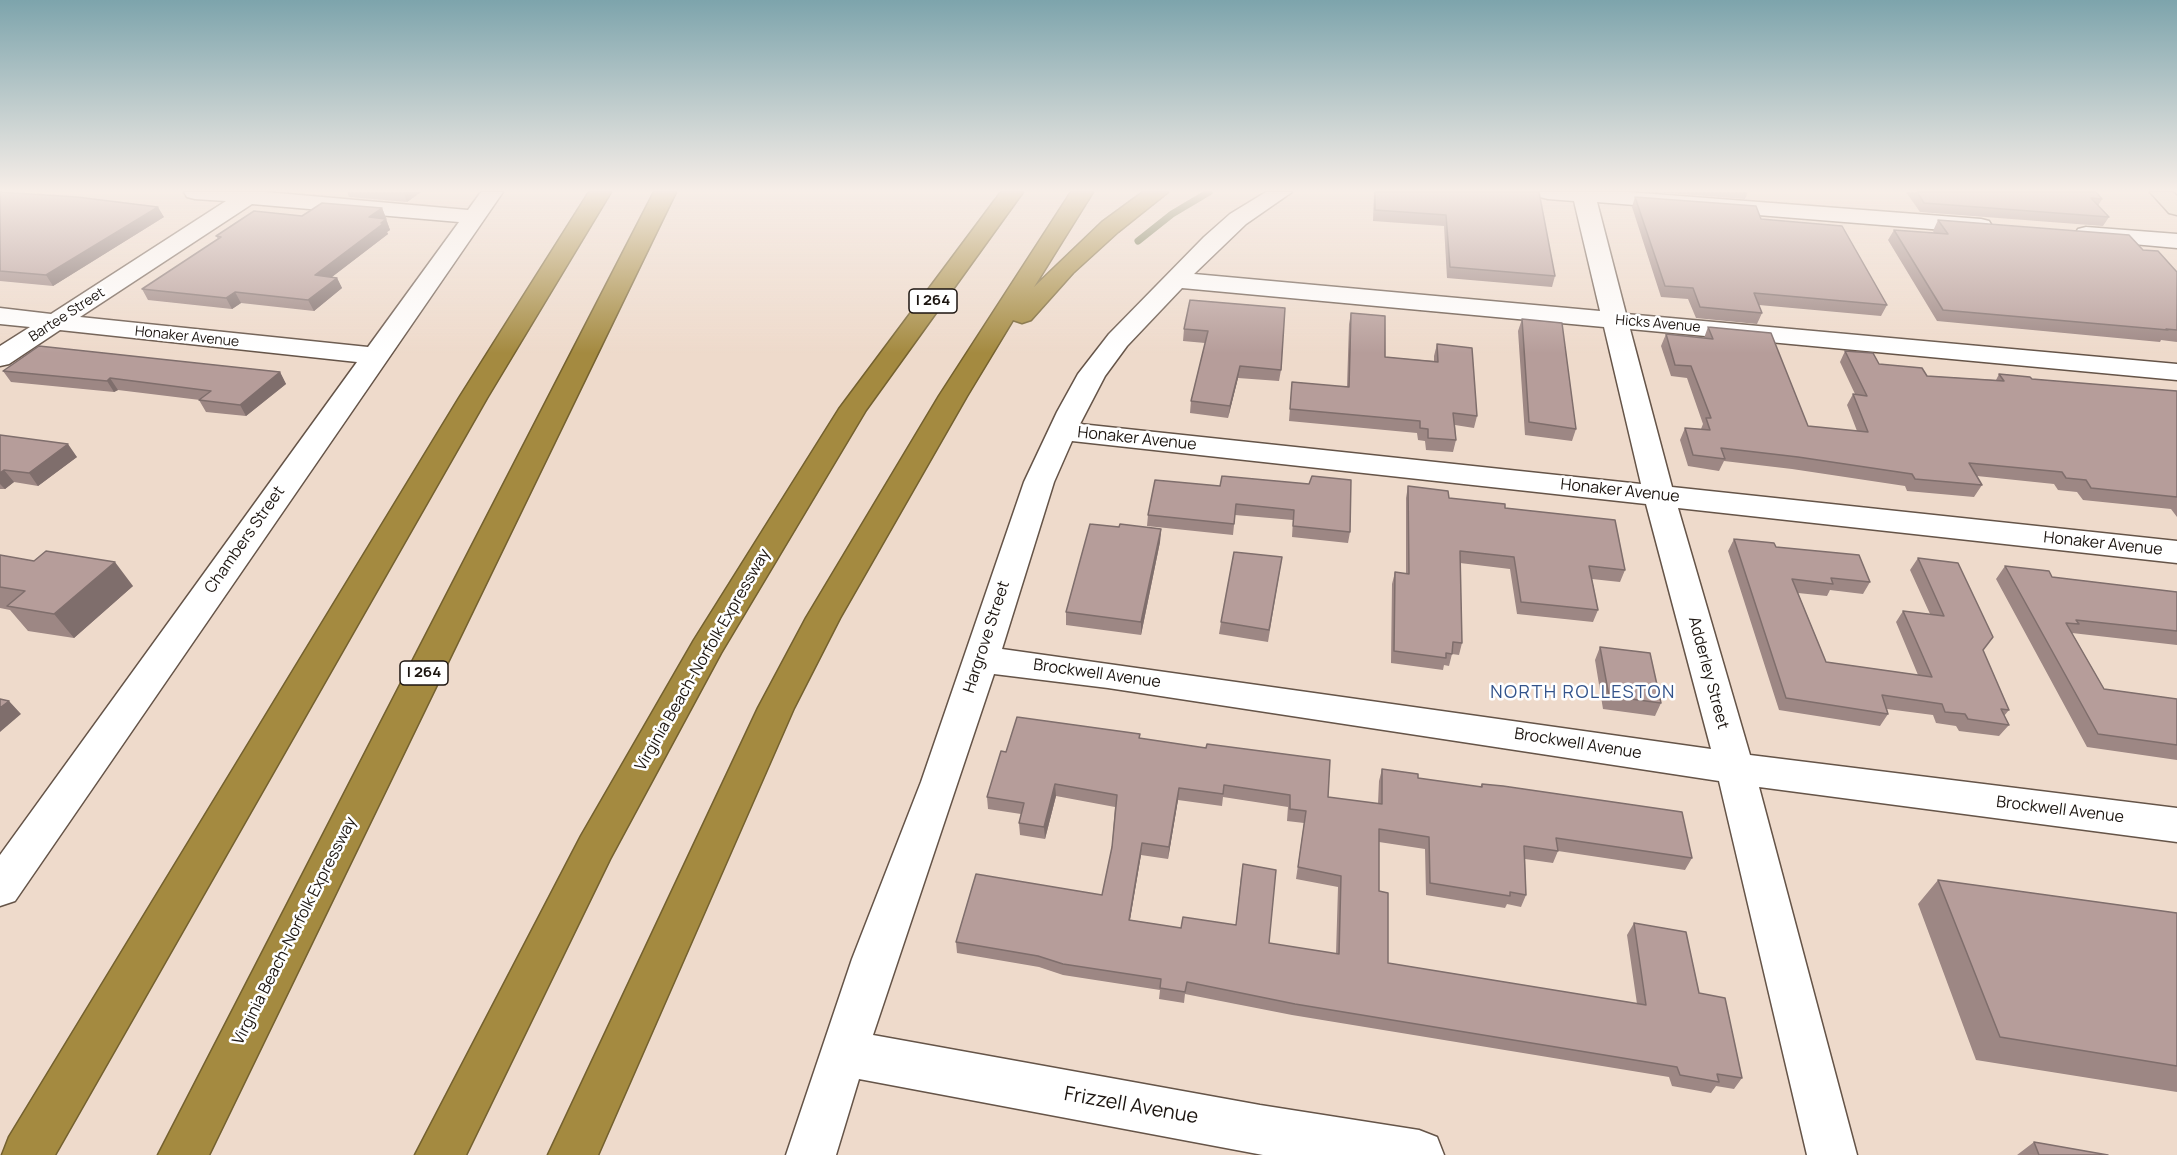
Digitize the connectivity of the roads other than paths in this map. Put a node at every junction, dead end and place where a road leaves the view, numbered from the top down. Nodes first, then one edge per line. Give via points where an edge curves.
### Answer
1 (172, 246) edge
2 (452, 246) edge
3 (561, 246) edge
4 (567, 246) edge
5 (638, 246) edge
6 (973, 246) edge
7 (1048, 246) edge
8 (1089, 246) edge
9 (1211, 246) edge
10 (1596, 246) edge
11 (552, 270) junction
12 (1176, 280) junction
13 (0, 316) edge
14 (1615, 320) junction
15 (56, 322) junction
16 (374, 356) junction
17 (0, 358) edge
18 (2177, 372) edge
19 (953, 396) junction
20 (1064, 430) junction
21 (1659, 496) junction
22 (2177, 552) edge
23 (980, 659) junction
24 (1735, 768) junction
25 (2177, 825) edge
26 (2, 882) edge
27 (844, 1053) junction
28 (27, 1155) edge
29 (183, 1155) edge
30 (440, 1155) edge
31 (573, 1155) edge
32 (812, 1155) edge
33 (1419, 1155) edge
34 (1832, 1155) edge

1 - 15 street, Bartee Street
2 - 16 street, Chambers Street
3 - 11 highway
4 - 11 highway
5 - 29 highway, Virginia Beach-Norfolk Expressway / I 264
6 - 30 highway, Virginia Beach-Norfolk Expressway / I 264 via 853,409 706,649 595,848
7 - 19 highway
8 - 19 highway via 1065,268
9 - 12 street, Hargrove Street
10 - 14 street, Adderley Street
11 - 28 highway
12 - 14 street, Hicks Avenue
12 - 20 street, Hargrove Street via 1118,340 1092,374
13 - 15 street, Honaker Avenue
14 - 18 street, Hicks Avenue
14 - 21 street, Adderley Street
15 - 16 street, Honaker Avenue
15 - 17 street, Bartee Street
16 - 26 street, Chambers Street via 123,718
19 - 31 highway via 883,512 776,708
20 - 21 street, Honaker Avenue
20 - 23 street, Hargrove Street via 1039,482
21 - 22 street, Honaker Avenue
21 - 24 street, Adderley Street
23 - 24 street, Brockwell Avenue
23 - 27 street, Hargrove Street
24 - 25 street, Brockwell Avenue
24 - 34 street, Adderley Street
27 - 32 street, Hargrove Street
27 - 33 street, Frizzell Avenue via 1260,1130

